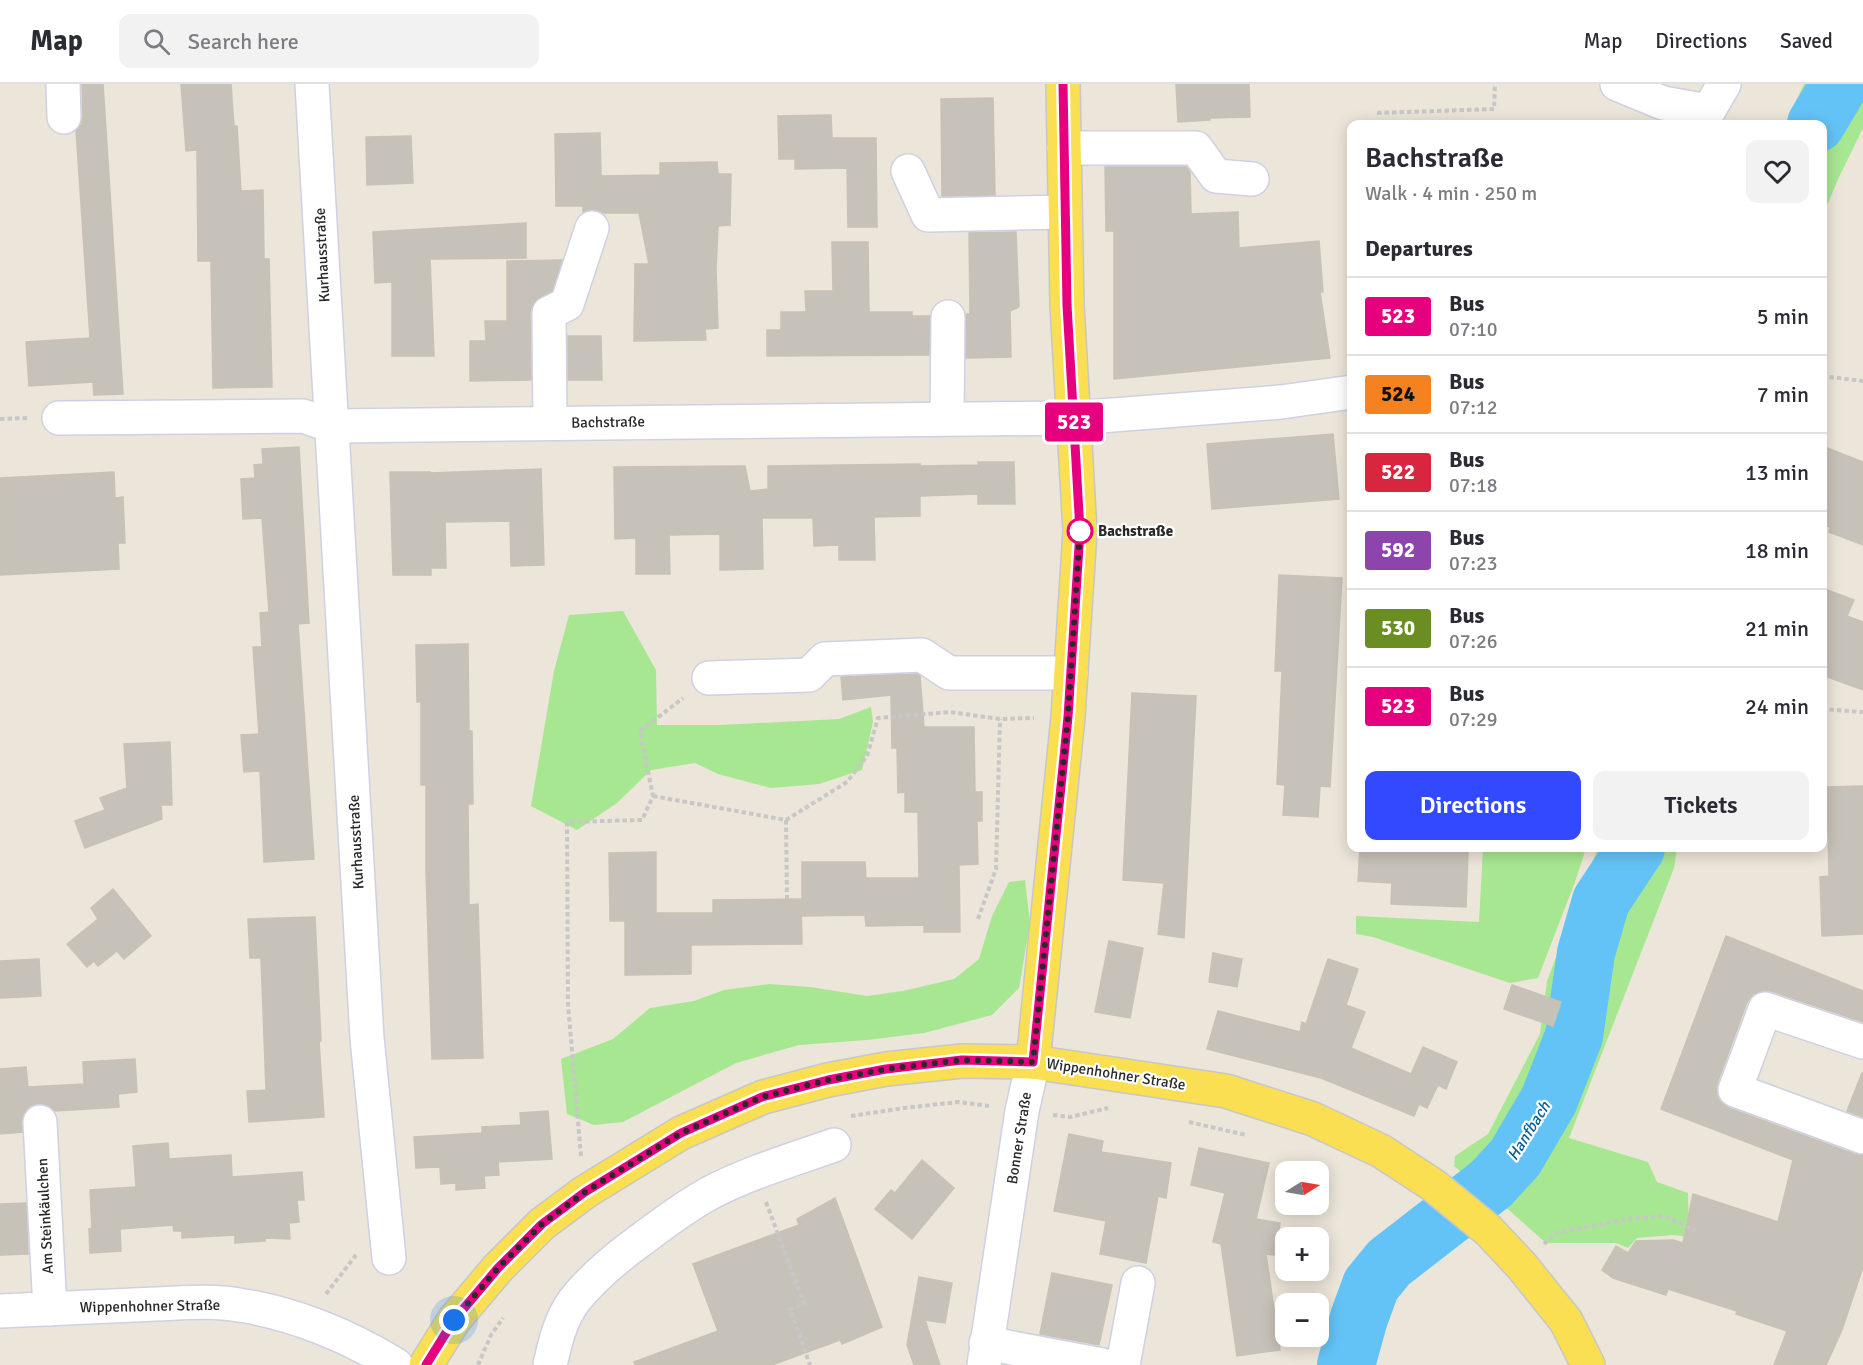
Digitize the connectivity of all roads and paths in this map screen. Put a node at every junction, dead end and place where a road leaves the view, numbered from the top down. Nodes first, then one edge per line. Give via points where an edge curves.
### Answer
1 (63, 84) edge
2 (312, 84) edge
3 (1063, 84) edge
4 (1495, 84) edge
5 (1617, 84) edge
6 (1711, 106) edge
7 (1377, 113) dead end
8 (64, 117) dead end
9 (1064, 148) junction
10 (908, 171) dead end
11 (1252, 179) dead end
12 (1065, 212) junction
13 (592, 228) dead end
14 (948, 317) dead end
15 (1827, 377) edge
16 (1863, 381) edge
17 (1347, 393) edge
18 (59, 418) dead end
19 (947, 418) junction
20 (1074, 418) junction
21 (550, 423) junction
22 (332, 426) junction
23 (1071, 673) junction
24 (709, 678) joint
25 (1827, 709) edge
26 (1863, 712) edge
27 (1068, 717) junction
28 (1000, 719) junction
29 (653, 796) junction
30 (786, 820) junction
31 (787, 899) dead end
32 (978, 919) dead end
33 (1863, 1042) edge
34 (1033, 1062) junction
35 (1118, 1110) dead end
36 (1022, 1111) junction
37 (1183, 1120) dead end
38 (40, 1122) dead end
39 (839, 1131) joint
40 (1247, 1135) dead end
41 (1863, 1137) edge
42 (755, 1174) junction
43 (585, 1192) junction
44 (384, 1215) junction
45 (1696, 1231) dead end
46 (389, 1258) dead end
47 (1521, 1265) junction
48 (1138, 1283) dead end
49 (50, 1309) junction
50 (0, 1311) edge
51 (503, 1317) dead end
52 (305, 1322) junction
53 (985, 1354) edge
54 (396, 1365) edge
55 (426, 1365) edge
56 (478, 1365) edge
57 (550, 1365) edge
58 (810, 1365) edge
59 (1102, 1365) edge
60 (1123, 1365) edge
61 (1588, 1365) edge

1 - 8 street
2 - 22 street, Kurhausstraße
3 - 9 main road, Bonner Straße
4 - 7 path via 1494,109
5 - 6 street via 1664,103
9 - 11 street via 1196,148 1216,176
9 - 12 main road, Bonner Straße
10 - 12 street via 928,215
12 - 20 main road, Bonner Straße
13 - 21 street via 567,304 549,313
14 - 19 street
15 - 16 path
17 - 20 street, Bachstraße via 1281,402
18 - 22 street via 303,416
19 - 20 street, Bachstraße
19 - 21 street, Bachstraße
20 - 23 main road, Bonner Straße via 1080,531
21 - 22 street, Bachstraße
22 - 44 street, Kurhausstraße via 368,1038
23 - 24 street via 949,673 922,655 825,659 809,675
23 - 27 main road, Bonner Straße
24 - 29 path via 640,731
25 - 26 path
27 - 28 path
27 - 34 main road, Bonner Straße
28 - 30 path via 950,712 878,718 867,756 847,782
28 - 32 path via 996,869
29 - 30 path
29 - 43 path via 642,820 567,822 568,1004
30 - 31 path
33 - 41 street via 1765,1009 1735,1090
34 - 36 street, Bonner Straße
34 - 43 main road, Wippenhohner Straße via 962,1060 886,1069 762,1097 681,1133
34 - 47 main road, Wippenhohner Straße via 1226,1090 1313,1119 1381,1151 1433,1185 1488,1230
35 - 36 path via 1107,1108 1070,1117
36 - 39 path via 958,1102 904,1108
36 - 53 street, Bonner Straße
37 - 40 path
38 - 49 street, Am Steinkäulchen
39 - 42 street
42 - 57 street via 679,1212 604,1269 574,1302 558,1331
42 - 58 path via 804,1304 790,1309
43 - 55 main road, Wippenhohner Straße via 542,1224 498,1268 454,1320
44 - 46 street, Kurhausstraße
44 - 52 path
45 - 47 path via 1664,1216 1628,1219 1556,1233
47 - 61 main road, Wippenhohner Straße via 1566,1321
48 - 60 street
49 - 50 street, Wippenhohner Straße
49 - 52 street, Wippenhohner Straße via 236,1304
51 - 56 path
52 - 54 street, Wippenhohner Straße via 374,1351
53 - 59 street

